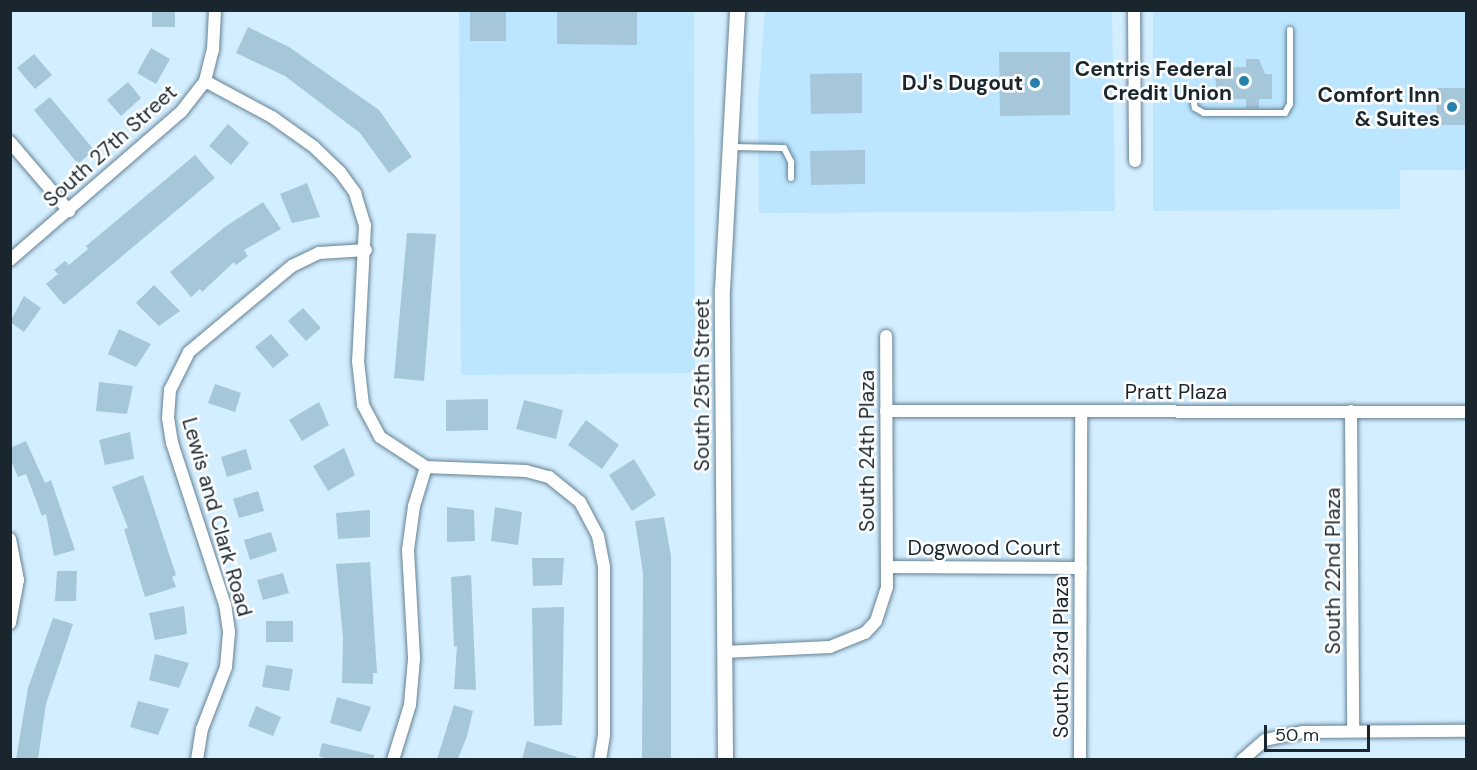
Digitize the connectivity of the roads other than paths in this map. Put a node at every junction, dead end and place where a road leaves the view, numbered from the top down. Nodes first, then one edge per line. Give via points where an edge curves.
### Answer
1 (215, 10) edge
2 (737, 10) edge
3 (1134, 10) edge
4 (1290, 30) dead end
5 (205, 81) junction
6 (1192, 93) dead end
7 (10, 142) edge
8 (728, 147) junction
9 (1135, 161) dead end
10 (791, 178) dead end
11 (69, 211) junction
12 (366, 250) junction
13 (10, 260) edge
14 (886, 336) dead end
15 (886, 411) junction
16 (1081, 411) junction
17 (1352, 411) junction
18 (1467, 412) edge
19 (426, 467) junction
20 (10, 539) edge
21 (887, 567) junction
22 (1081, 568) junction
23 (10, 623) edge
24 (724, 652) junction
25 (1353, 731) junction
26 (1467, 731) edge
27 (197, 759) edge
28 (393, 759) edge
29 (600, 759) edge
30 (725, 759) edge
31 (1080, 759) edge
32 (1242, 759) edge

1 - 5 street, South 27th Street via 213,50
2 - 8 street, South 25th Street
3 - 9 street
4 - 6 lane via 1290,104 1285,113 1204,113 1195,108
5 - 11 street, South 27th Street via 181,112
5 - 12 street via 272,117 340,172 355,192 365,225
7 - 11 street
8 - 10 lane via 784,148
8 - 24 street, South 25th Street via 722,290
11 - 13 street, South 27th Street
12 - 19 street via 358,361 363,405 380,437
12 - 27 street, Lewis and Clark Road via 319,253 292,266 189,352 170,390 168,418 172,443 225,606 229,632 226,667 202,729
14 - 15 street, South 24th Plaza
15 - 16 street, Pratt Plaza
15 - 21 street, South 24th Plaza
16 - 17 street, Pratt Plaza
16 - 22 street, South 23rd Plaza
17 - 18 street, Pratt Plaza
17 - 25 street, South 22nd Plaza
19 - 28 street via 414,506 408,550 414,659 410,705
19 - 29 street via 526,471 549,477 580,502 598,536 604,567 604,735
20 - 23 street via 18,580
21 - 22 street, Dogwood Court
21 - 24 street, Dogwood Court via 883,606 865,633 830,647
22 - 31 street, South 23rd Plaza
24 - 30 street, South 25th Street
25 - 26 street
25 - 32 street via 1303,732 1264,740

